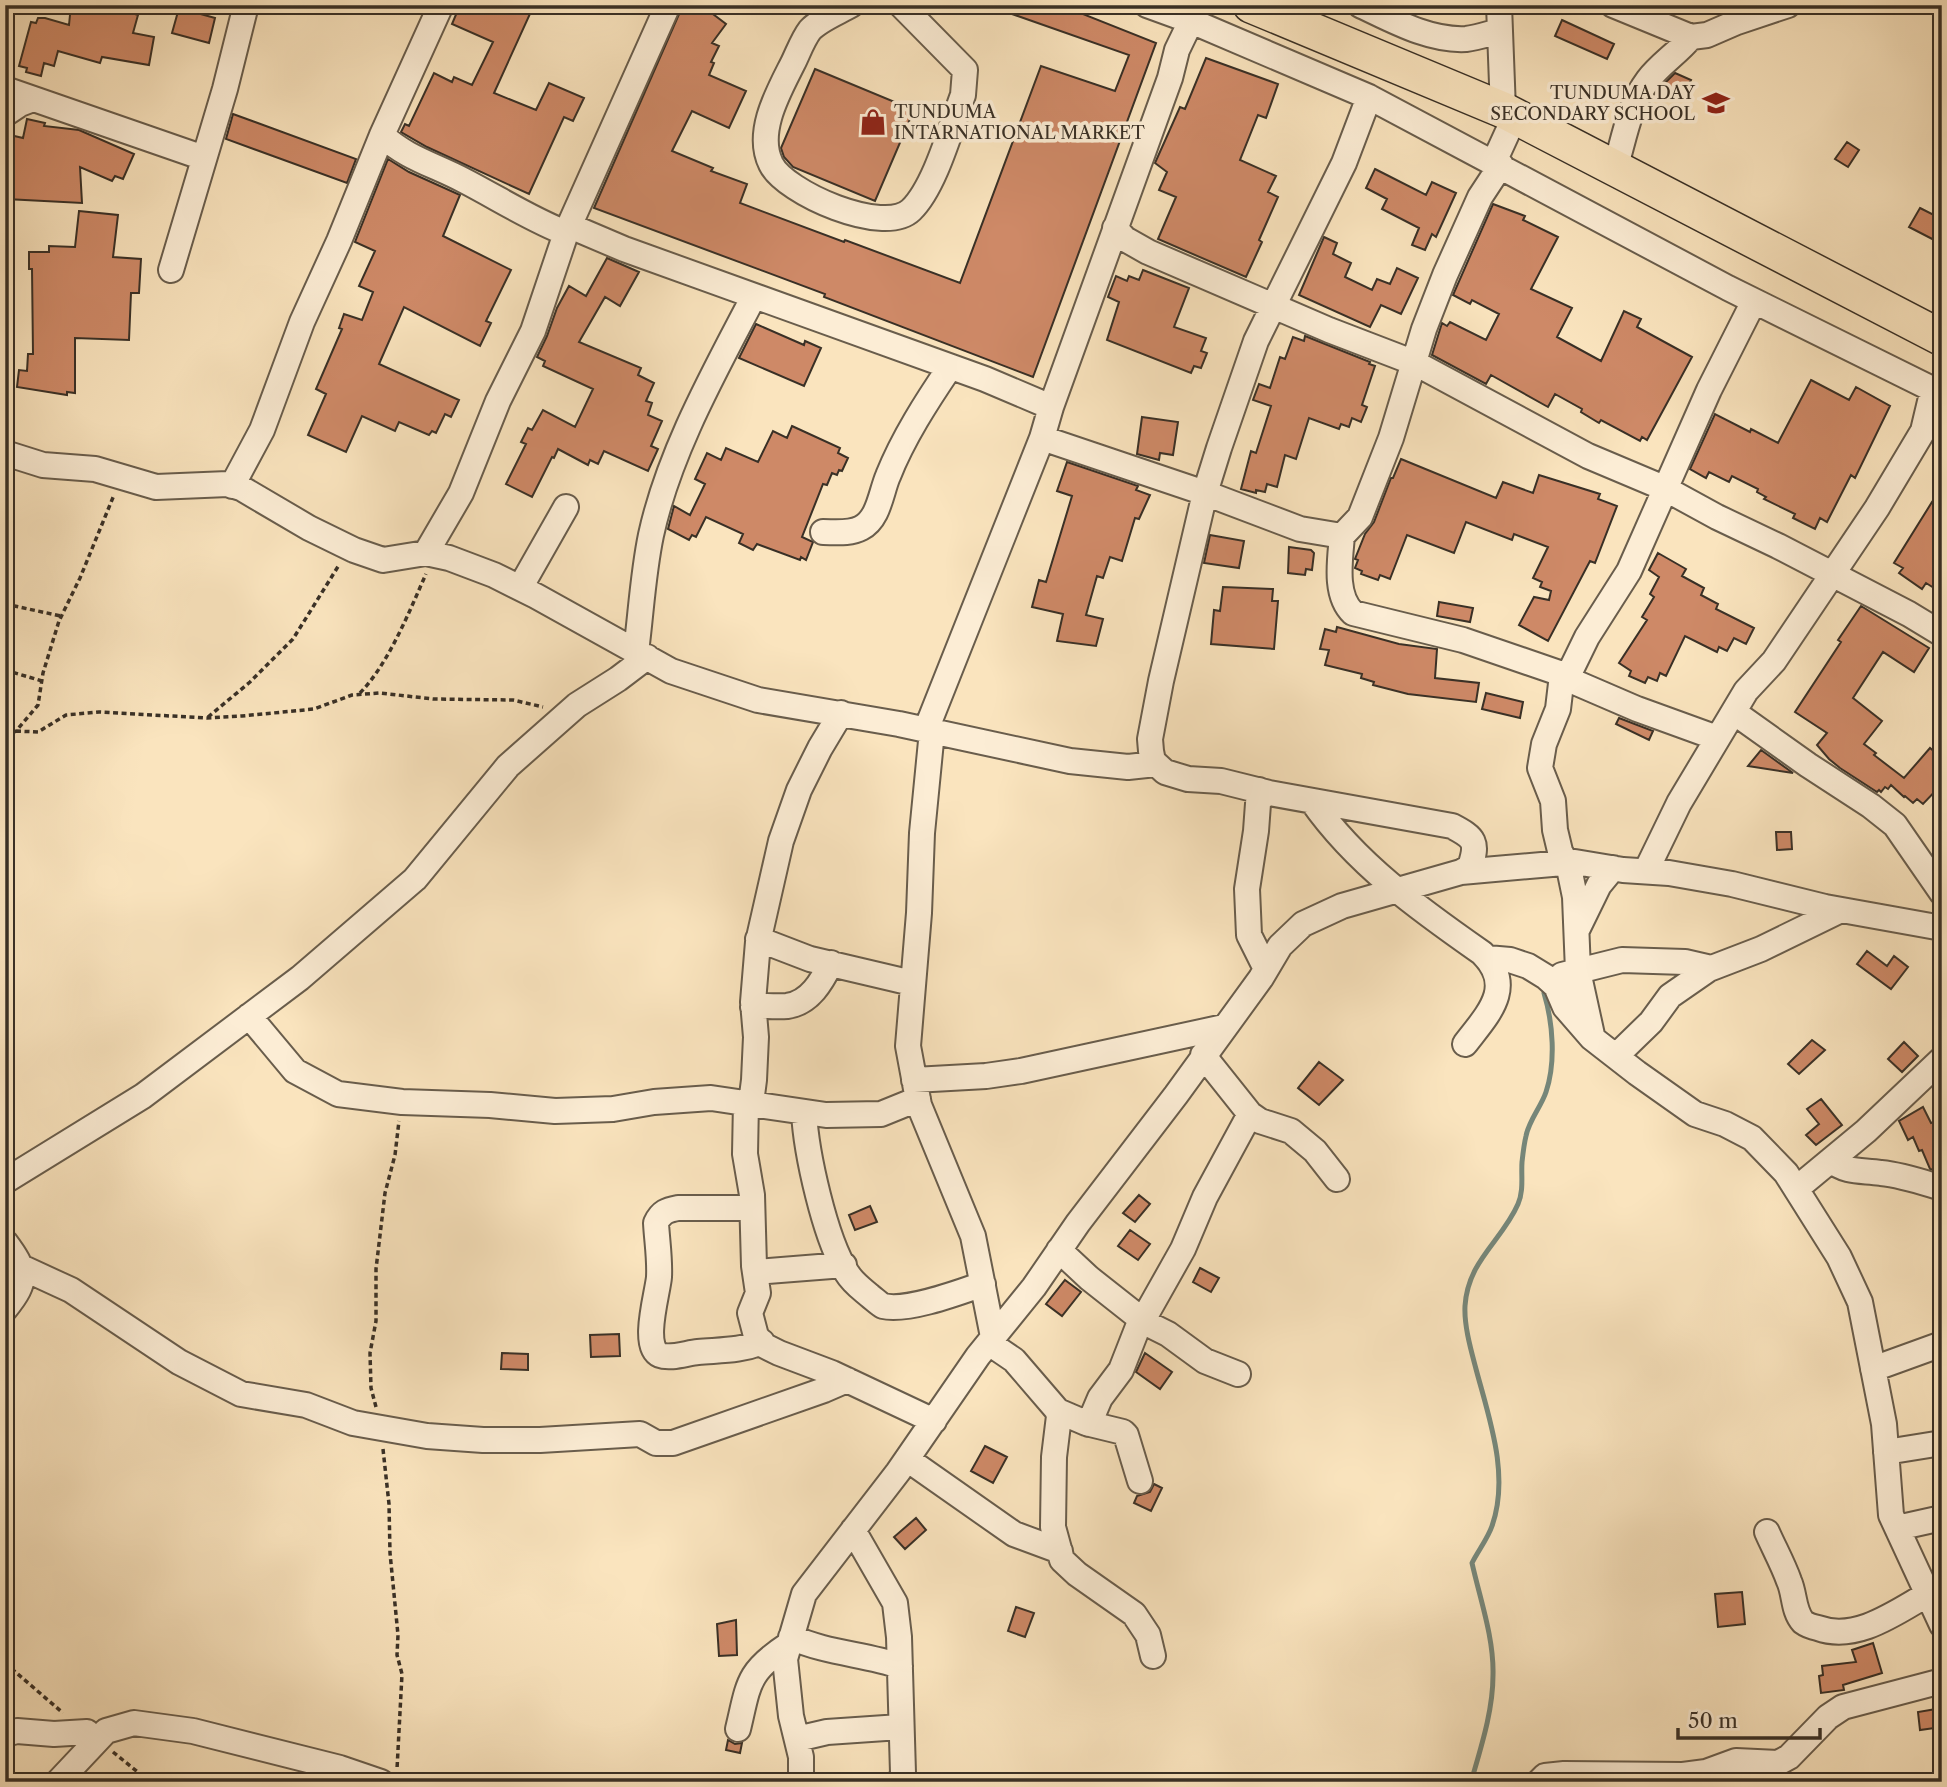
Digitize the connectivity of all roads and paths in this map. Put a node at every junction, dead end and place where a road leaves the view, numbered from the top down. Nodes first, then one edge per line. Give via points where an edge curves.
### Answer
1 (246, 5) edge
2 (441, 5) edge
3 (668, 5) edge
4 (851, 5) edge
5 (901, 5) edge
6 (1147, 5) edge
7 (1251, 5) edge
8 (1360, 5) edge
9 (1499, 5) edge
10 (1613, 5) edge
11 (1788, 5) edge
12 (1191, 21) junction
13 (1499, 31) junction
14 (1691, 37) junction
15 (5, 89) edge
16 (1369, 97) junction
17 (33, 99) junction
18 (1509, 113) junction
19 (5, 114) edge
20 (382, 135) junction
21 (204, 158) junction
22 (1498, 164) junction
23 (1615, 169) junction
24 (1115, 228) junction
25 (568, 230) junction
26 (171, 270) dead end
27 (754, 296) junction
28 (1754, 301) junction
29 (1274, 304) junction
30 (1940, 332) edge
31 (1415, 363) junction
32 (950, 367) junction
33 (1938, 391) edge
34 (1051, 407) junction
35 (1042, 438) junction
36 (5, 453) edge
37 (119, 476) junction
38 (232, 486) junction
39 (1664, 488) junction
40 (1205, 493) junction
41 (566, 507) dead end
42 (823, 532) dead end
43 (1342, 536) junction
44 (350, 548) junction
45 (429, 554) junction
46 (1833, 575) junction
47 (520, 587) junction
48 (5, 604) edge
49 (61, 617) junction
50 (1942, 634) edge
51 (641, 654) junction
52 (5, 670) edge
53 (1565, 676) junction
54 (42, 681) junction
55 (359, 694) junction
56 (573, 709) junction
57 (841, 713) junction
58 (1735, 713) junction
59 (207, 718) junction
60 (16, 731) junction
61 (929, 731) junction
62 (5, 737) edge
63 (1717, 738) junction
64 (1156, 764) junction
65 (1259, 790) junction
66 (1312, 801) junction
67 (1567, 863) junction
68 (1613, 868) junction
69 (1646, 871) junction
70 (1461, 872) junction
71 (1395, 890) junction
72 (1941, 890) edge
73 (1841, 910) junction
74 (1578, 928) junction
75 (1942, 928) edge
76 (758, 939) junction
77 (1487, 958) junction
78 (831, 963) junction
79 (1712, 968) junction
80 (1266, 969) junction
81 (1578, 971) junction
82 (1548, 978) junction
83 (912, 983) junction
84 (753, 1007) junction
85 (249, 1016) junction
86 (1224, 1027) junction
87 (1592, 1038) junction
88 (1465, 1044) dead end
89 (1203, 1055) junction
90 (1616, 1056) junction
91 (1942, 1059) edge
92 (916, 1089) junction
93 (402, 1102) junction
94 (748, 1102) junction
95 (804, 1112) junction
96 (1250, 1114) junction
97 (1832, 1161) junction
98 (1337, 1179) dead end
99 (5, 1181) edge
100 (1942, 1188) edge
101 (1796, 1189) junction
102 (752, 1208) junction
103 (5, 1242) edge
104 (1059, 1250) junction
105 (844, 1265) junction
106 (21, 1267) junction
107 (755, 1272) junction
108 (983, 1284) junction
109 (5, 1308) edge
110 (1142, 1319) junction
111 (991, 1340) junction
112 (762, 1342) junction
113 (1942, 1344) edge
114 (1873, 1369) junction
115 (1238, 1374) dead end
116 (847, 1380) junction
117 (1058, 1411) junction
118 (933, 1421) junction
119 (1089, 1424) junction
120 (382, 1429) junction
121 (1942, 1443) edge
122 (1886, 1452) junction
123 (907, 1459) junction
124 (1140, 1481) dead end
125 (1942, 1518) edge
126 (1897, 1528) junction
127 (853, 1530) junction
128 (1767, 1532) dead end
129 (1060, 1551) junction
130 (1927, 1594) junction
131 (1942, 1625) edge
132 (789, 1641) junction
133 (1153, 1656) dead end
134 (900, 1666) junction
135 (1942, 1681) edge
136 (900, 1727) junction
137 (738, 1729) dead end
138 (87, 1732) dead end
139 (5, 1734) edge
140 (797, 1739) junction
141 (389, 1777) edge
142 (802, 1780) edge
143 (58, 1782) edge
144 (900, 1782) edge
145 (1539, 1782) edge

1 - 21 street
2 - 20 street
3 - 25 street
4 - 5 street via 811,29 774,104 767,152 779,177 802,192 867,218 895,218 909,213 925,195 966,81 958,61
6 - 12 street
7 - 18 highway
8 - 13 street via 1410,28 1442,36 1466,39
9 - 13 street
10 - 14 street
11 - 14 street
12 - 16 street
12 - 24 street
13 - 18 street
14 - 23 street via 1661,66 1636,100
15 - 17 street
16 - 22 street
16 - 29 street via 1344,163
17 - 19 street
17 - 21 street
18 - 22 street
18 - 23 highway
20 - 25 street via 416,160 530,218
20 - 38 street via 302,322 262,430
21 - 26 street
22 - 28 street
22 - 31 street via 1445,275
23 - 30 highway
24 - 29 street via 1148,252
24 - 34 street
25 - 27 street
25 - 45 street via 533,331
27 - 32 street
27 - 51 street via 705,392 669,477 651,536
28 - 33 street
28 - 39 street
29 - 31 street
29 - 40 street via 1256,341
31 - 39 street via 1588,456
31 - 43 street via 1360,517
32 - 34 street
32 - 42 street via 909,434 870,520 861,528
33 - 46 street via 1923,431
34 - 35 street
35 - 40 street
35 - 61 street
36 - 37 street via 43,465
37 - 38 street via 156,487
37 - 49 path via 109,510
38 - 44 street
39 - 46 street
39 - 53 street via 1629,570
40 - 43 street via 1300,529
40 - 64 street via 1150,739
41 - 47 street
43 - 53 street via 1342,597 1353,613 1463,640
44 - 45 street via 383,560
44 - 59 path via 293,639
45 - 47 street
45 - 55 path via 419,589 392,645
46 - 50 street
46 - 58 street via 1774,661 1746,691
47 - 51 street
48 - 49 path
49 - 54 path
51 - 56 street
51 - 57 street via 671,671 758,700
52 - 54 path
53 - 63 street
53 - 67 street via 1540,768
54 - 60 path via 38,705
55 - 56 path via 513,700
55 - 59 path via 314,709
56 - 85 street via 508,766 415,878
57 - 61 street
57 - 76 street via 799,790 781,841
58 - 63 street
58 - 72 street via 1895,825
59 - 60 path via 99,712 66,715 38,732
60 - 62 path
61 - 64 street via 1070,761 1128,767
61 - 83 street
63 - 69 street
64 - 65 street via 1188,779
65 - 66 street
65 - 80 street via 1247,889 1250,935
66 - 70 street via 1452,826 1474,842 1470,867
66 - 71 street via 1350,848
67 - 68 street
67 - 70 street
67 - 74 street
68 - 69 street
68 - 74 street
69 - 73 street via 1732,884
70 - 71 street
71 - 77 street
71 - 80 street via 1303,924 1280,946
73 - 75 street
73 - 79 street
74 - 81 street
76 - 78 street
76 - 84 street
77 - 82 street via 1510,960
77 - 88 street via 1499,979 1496,1000
78 - 83 street
78 - 84 street via 819,988 804,998 789,1006
79 - 81 street via 1685,962 1622,960
79 - 90 street via 1670,996
80 - 86 street
81 - 82 street
81 - 87 street
82 - 87 street
83 - 92 street via 908,1046
84 - 94 street via 754,1080
85 - 93 street via 295,1071 338,1094
85 - 99 street via 143,1096
86 - 89 street
86 - 92 street
87 - 90 street
89 - 96 street
89 - 104 street
90 - 101 street via 1695,1114 1752,1138
91 - 97 street
92 - 95 street via 881,1114
92 - 108 street via 972,1236
93 - 94 street via 555,1111 711,1098
93 - 120 path via 385,1193 370,1353 371,1388
94 - 95 street
94 - 102 street via 745,1154
95 - 105 street via 817,1187
96 - 98 street via 1260,1122 1291,1131
96 - 110 street via 1183,1249
97 - 100 street via 1848,1170 1880,1172
97 - 101 street
101 - 114 street via 1839,1257 1860,1302
102 - 107 street
102 - 112 street via 678,1208 659,1215 659,1280 652,1339 656,1352 667,1356
103 - 106 street
104 - 110 street
104 - 111 street
105 - 107 street
105 - 108 street via 857,1285 882,1306 933,1300
106 - 109 street via 22,1285
106 - 120 street via 71,1290 179,1362 241,1394 306,1405
107 - 112 street via 758,1293 750,1313
108 - 111 street
110 - 115 street via 1205,1361
110 - 119 street via 1121,1370 1100,1398
111 - 117 street
111 - 118 street
112 - 116 street
113 - 114 street
114 - 122 street
116 - 118 street
116 - 120 street via 673,1443 656,1443 640,1434 483,1440
117 - 119 street
117 - 129 street via 1053,1527
118 - 123 street
119 - 124 street via 1126,1435
120 - 141 path via 402,1674
121 - 122 street
122 - 126 street via 1891,1515
123 - 127 street
123 - 129 street via 1014,1534
125 - 126 street
126 - 130 street
127 - 132 street via 804,1594
127 - 134 street via 895,1603
128 - 130 street via 1804,1623 1847,1633
129 - 133 street via 1062,1560 1077,1574 1134,1614 1148,1635
130 - 131 street
132 - 134 street
132 - 137 street via 754,1674
132 - 140 street via 785,1659
134 - 136 street
135 - 145 street via 1843,1707 1778,1763 1736,1761 1706,1772 1683,1774 1564,1774 1545,1776
136 - 140 street
136 - 144 street
138 - 139 street
140 - 142 street
141 - 143 street via 193,1731 134,1723 106,1731

